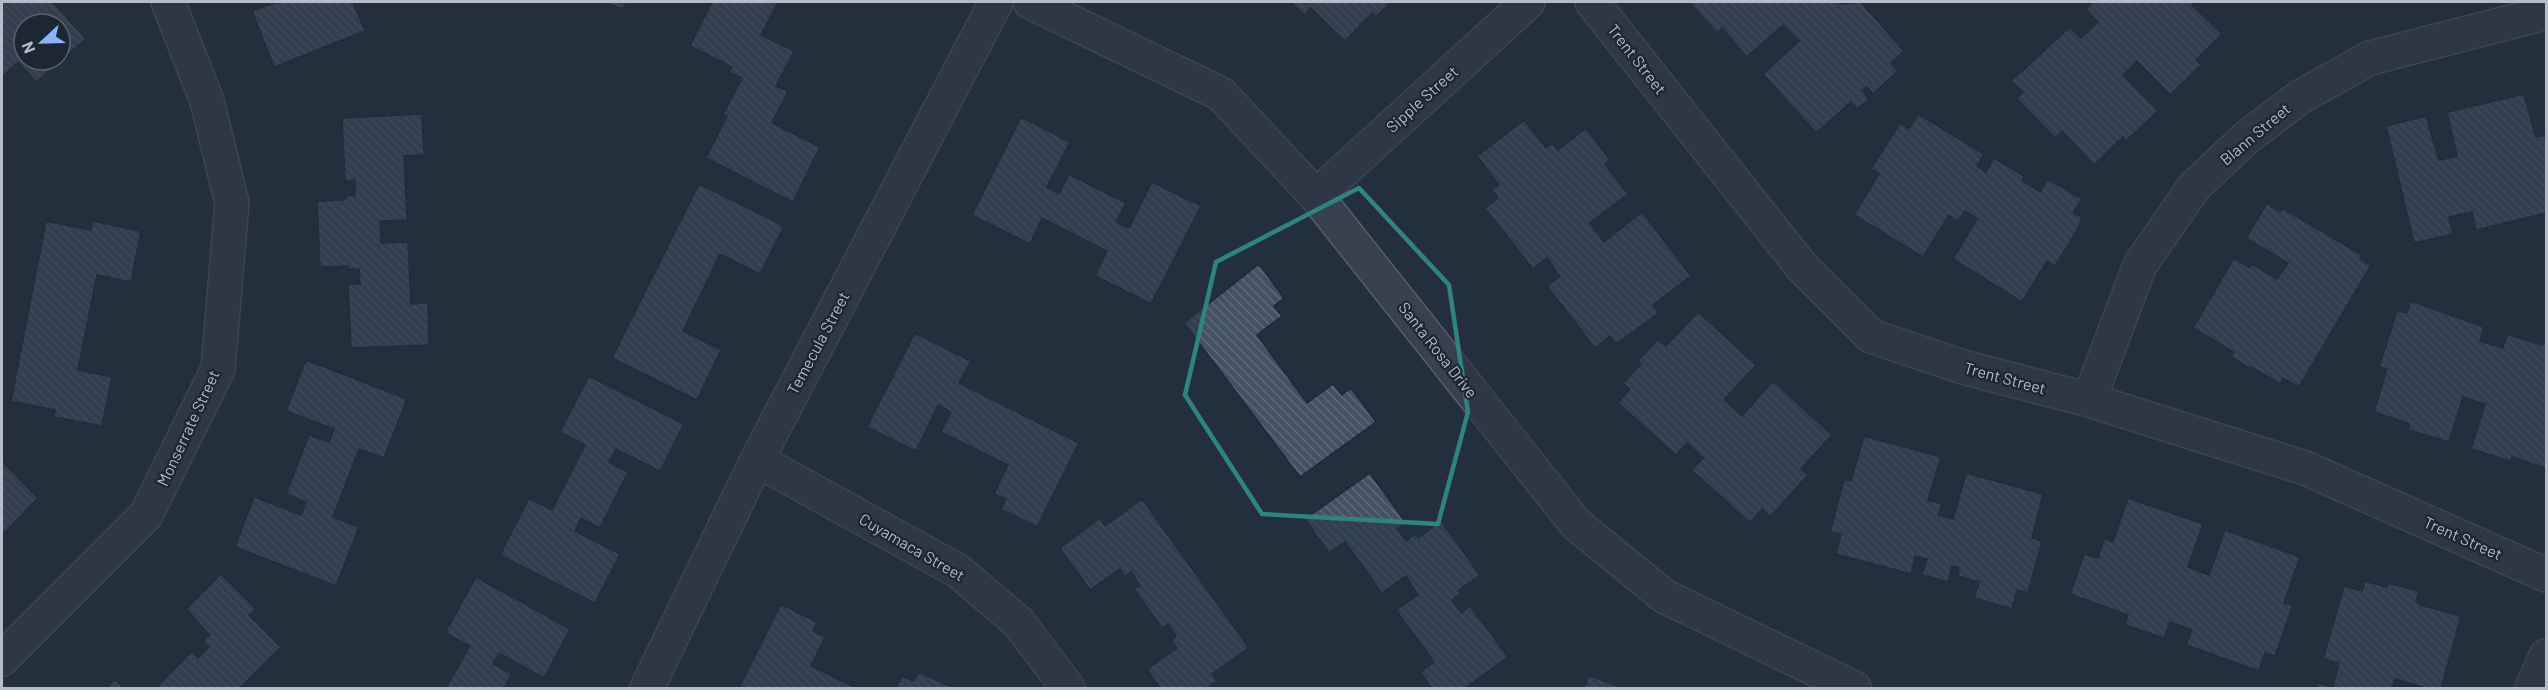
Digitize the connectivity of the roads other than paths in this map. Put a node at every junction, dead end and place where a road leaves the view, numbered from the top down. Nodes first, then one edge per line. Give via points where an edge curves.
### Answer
1 (168, 2) edge
2 (996, 2) edge
3 (1030, 2) edge
4 (1528, 2) edge
5 (1592, 2) edge
6 (2547, 13) edge
7 (1316, 196) junction
8 (2088, 400) junction
9 (758, 460) junction
10 (2547, 575) edge
11 (2547, 656) edge
12 (2, 659) edge
13 (647, 688) edge
14 (1068, 688) edge
15 (1854, 688) edge
16 (2532, 688) edge

1 - 12 street, Monserrate Street via 207,101 232,203 218,369 146,515
2 - 9 street, Temecula Street
3 - 7 street, Santa Rosa Drive via 1221,94
4 - 7 street, Sipple Street
5 - 8 street, Trent Street via 1802,267 1871,336 1963,367
6 - 8 street, Blann Street via 2370,58 2300,97 2246,138 2194,187 2140,266
7 - 15 street, Santa Rosa Drive via 1576,524 1664,596
8 - 10 street, Trent Street via 2305,468
9 - 13 street, Temecula Street
9 - 14 street, Cuyamaca Street via 958,571 1018,622
11 - 16 street

